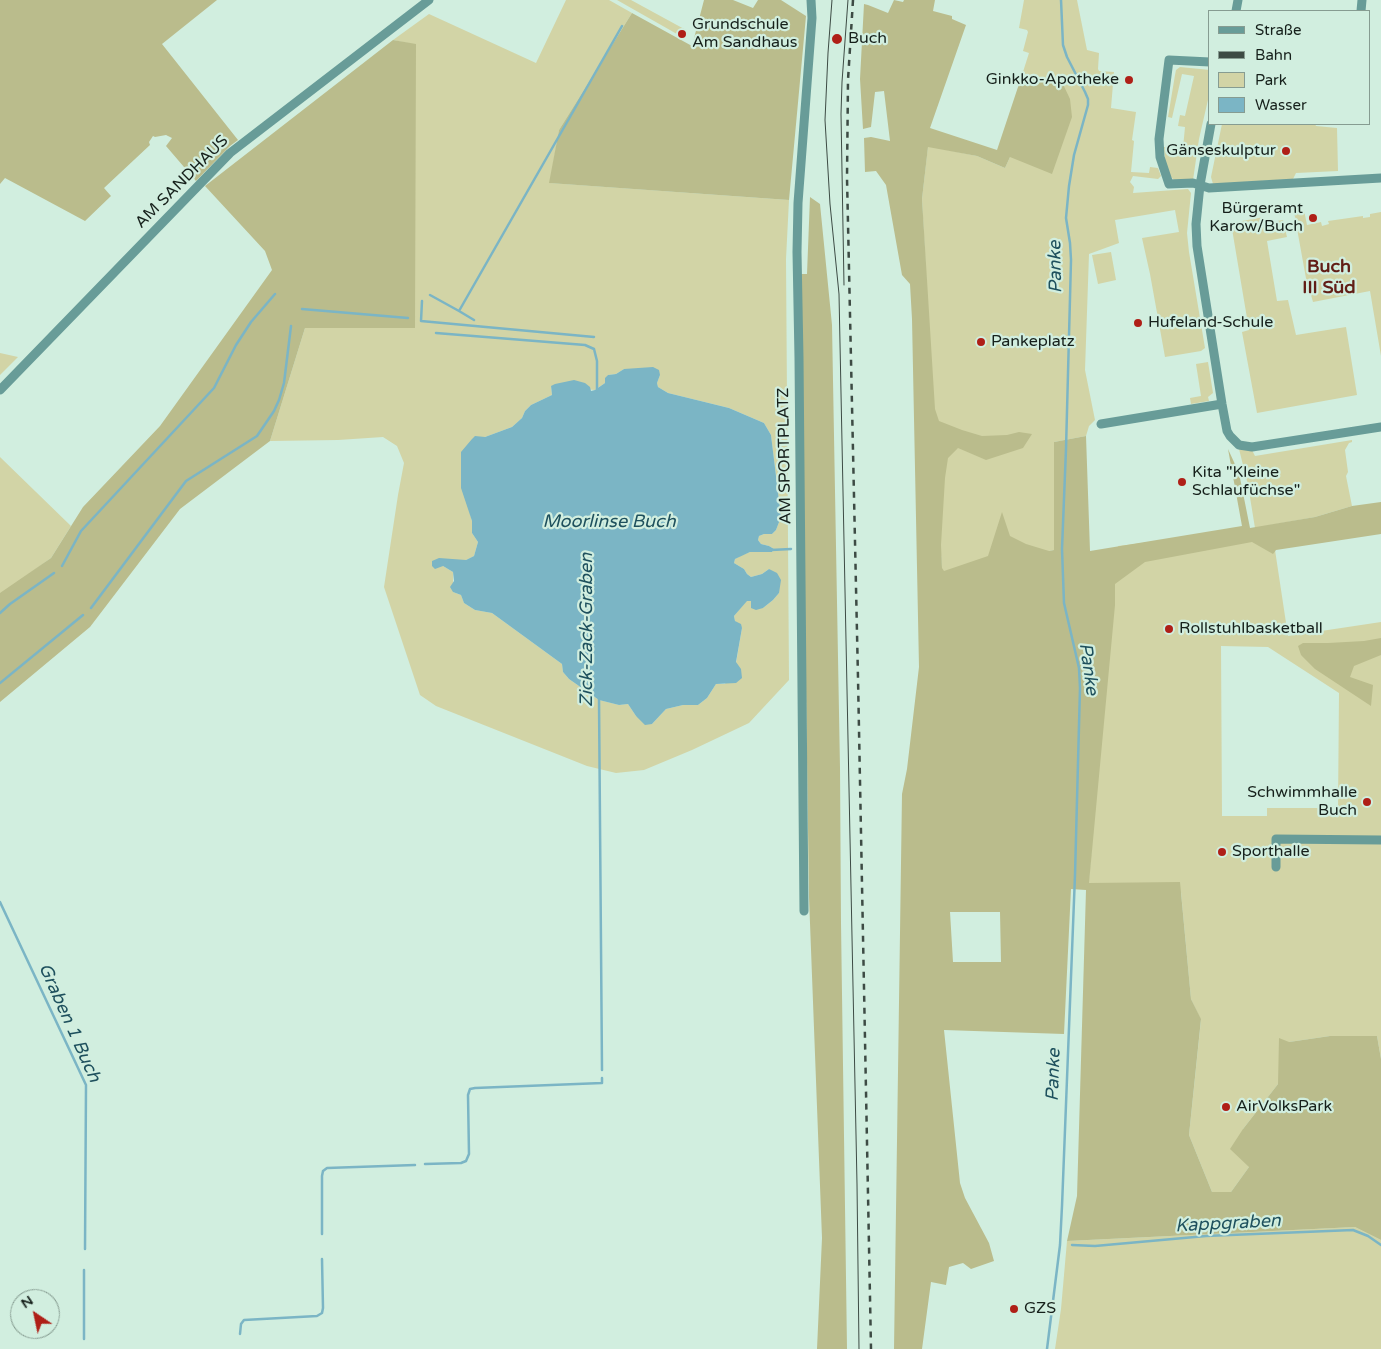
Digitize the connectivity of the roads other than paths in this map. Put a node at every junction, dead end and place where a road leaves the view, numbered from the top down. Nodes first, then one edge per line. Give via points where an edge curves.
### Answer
1 (429, 0) edge
2 (811, 0) edge
3 (1208, 62) edge
4 (1211, 125) edge
5 (1381, 178) edge
6 (1200, 185) junction
7 (0, 390) edge
8 (1222, 404) junction
9 (1101, 424) dead end
10 (1381, 427) edge
11 (1381, 840) edge
12 (1276, 868) dead end
13 (804, 911) dead end

1 - 7 street, AM SANDHAUS via 230,153
2 - 13 street, AM SPORTPLATZ via 797,252
3 - 6 street via 1169,60 1159,138 1160,157 1169,184
4 - 6 street
5 - 6 street via 1209,188
6 - 8 street via 1197,246
8 - 9 street
8 - 10 street via 1230,436 1245,446
11 - 12 street via 1276,839

